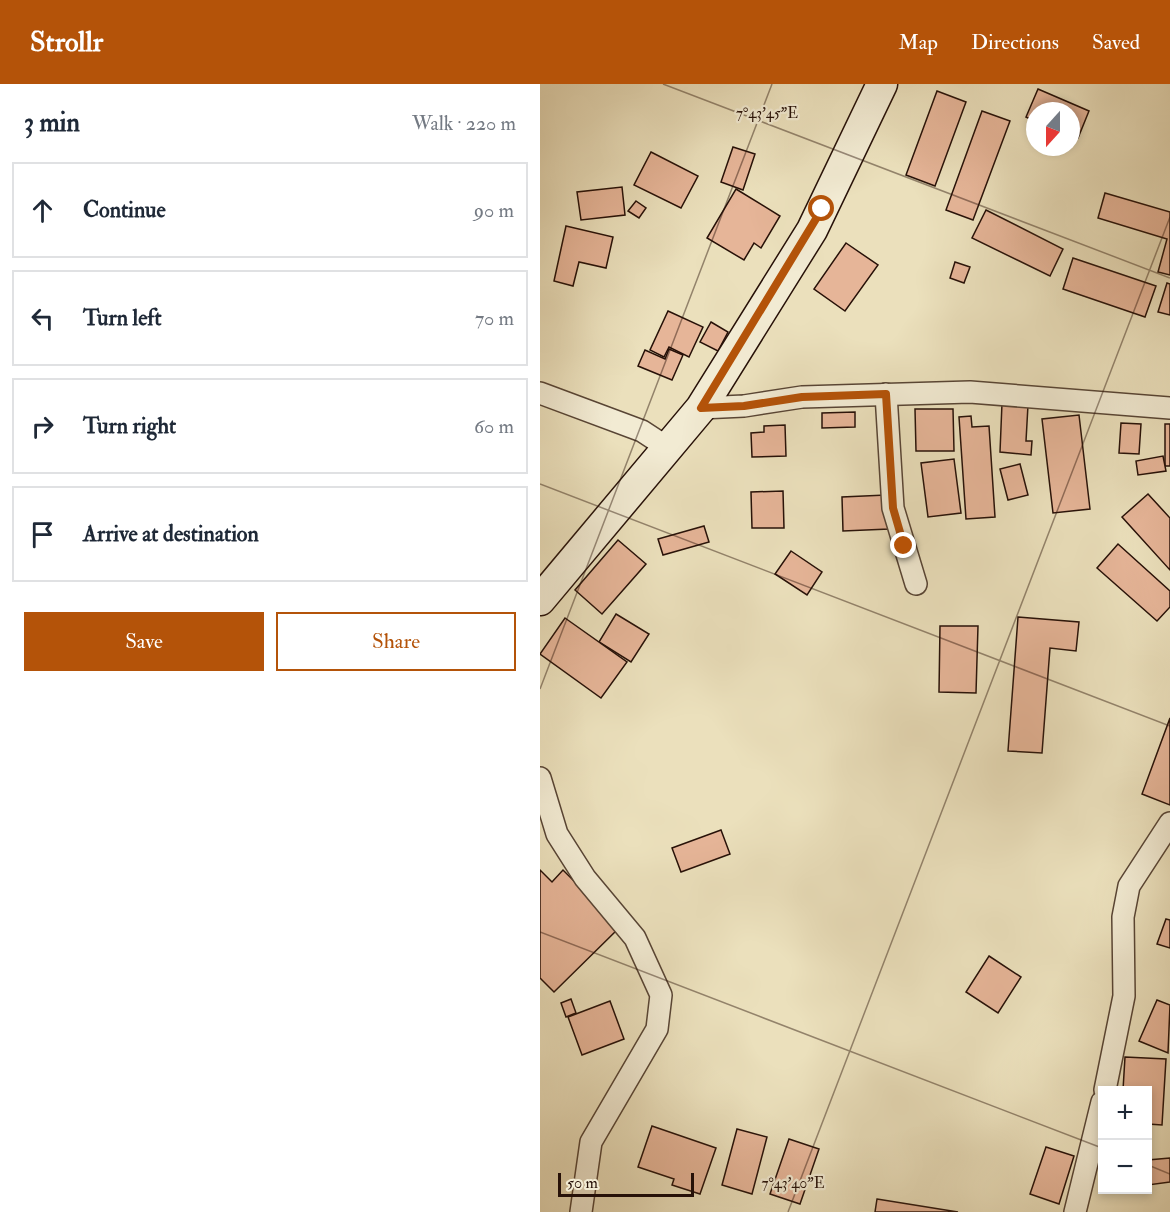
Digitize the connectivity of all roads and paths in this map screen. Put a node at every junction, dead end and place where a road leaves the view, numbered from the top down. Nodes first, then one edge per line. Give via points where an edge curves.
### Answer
1 (882, 84) edge
2 (540, 393) edge
3 (886, 394) junction
4 (701, 408) junction
5 (1170, 408) edge
6 (669, 448) junction
7 (916, 584) dead end
8 (540, 600) edge
9 (540, 778) edge
10 (1170, 822) edge
11 (1106, 1086) edge
12 (1098, 1118) edge
13 (581, 1212) edge
14 (1074, 1212) edge

1 - 4 street via 812,230
2 - 6 street via 642,431
3 - 4 street via 802,397
3 - 5 street via 970,392
3 - 7 street via 893,508
4 - 6 street
6 - 8 street
9 - 13 street via 556,834 585,878 635,938 661,995 657,1029 591,1142
10 - 11 street via 1129,886 1124,917 1124,996
12 - 14 street

